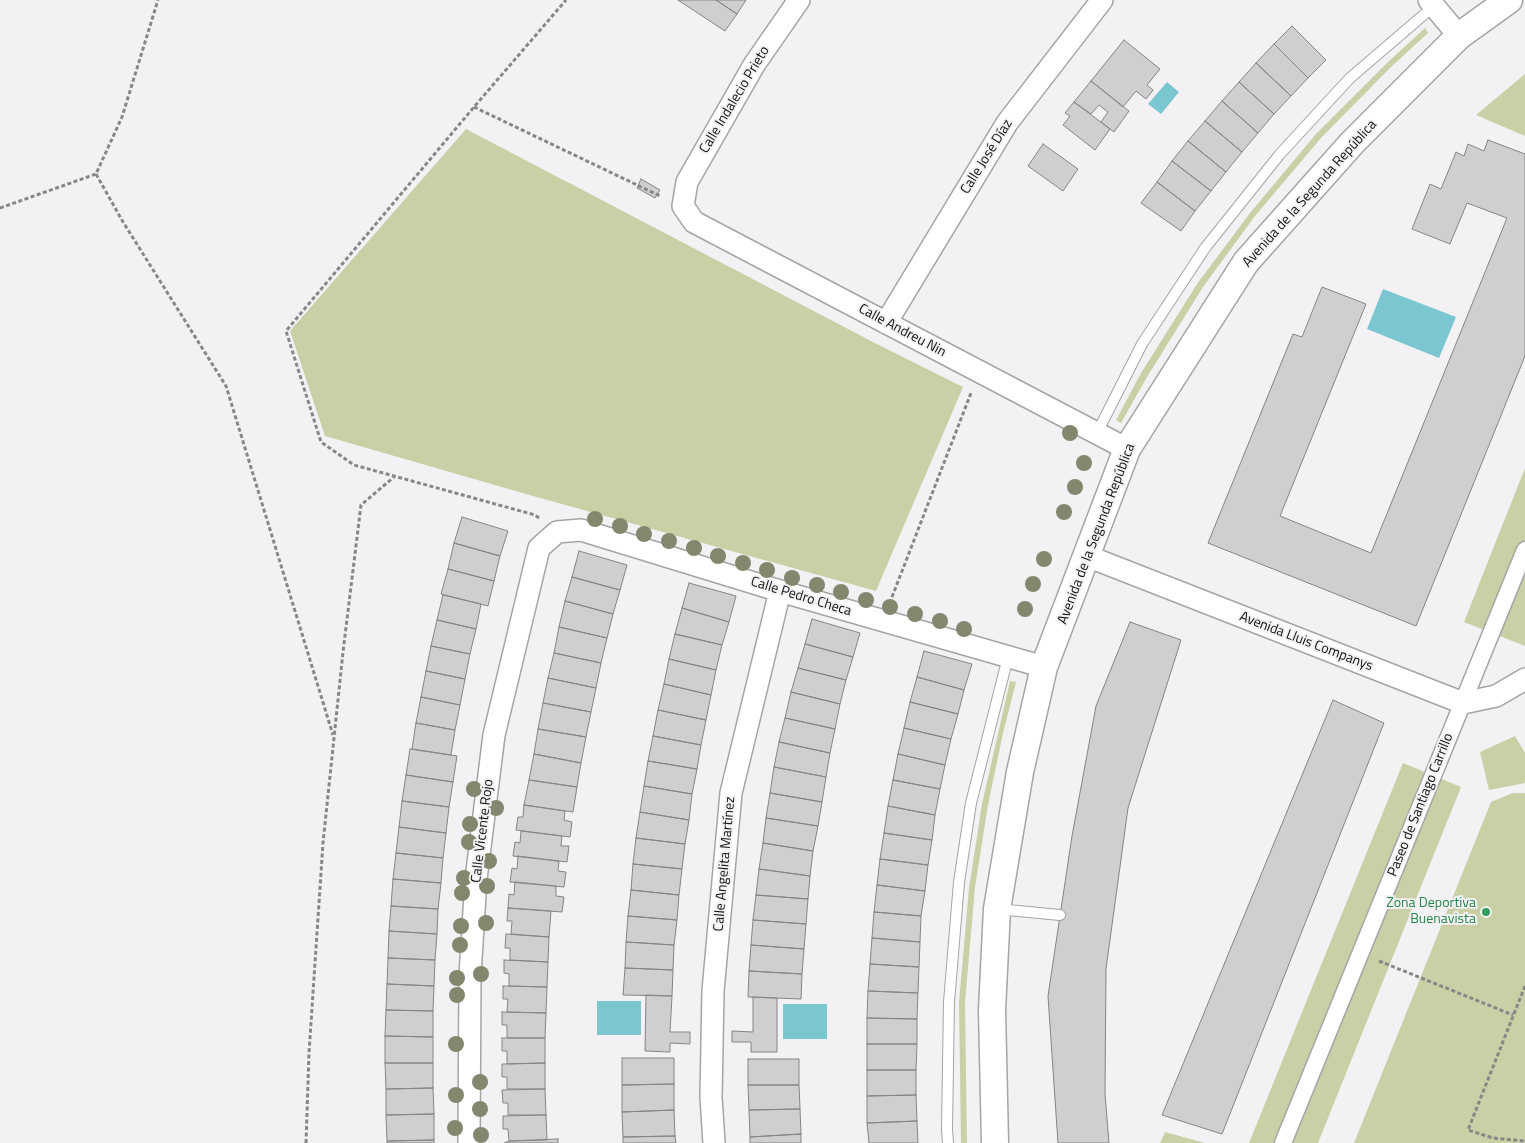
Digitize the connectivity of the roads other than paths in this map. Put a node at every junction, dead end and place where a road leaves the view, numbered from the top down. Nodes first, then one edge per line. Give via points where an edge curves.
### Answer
1 (799, 0) edge
2 (1102, 0) edge
3 (1509, 0) edge
4 (1431, 3) edge
5 (1459, 36) junction
6 (683, 206) joint
7 (886, 323) junction
8 (1097, 433) junction
9 (1127, 449) junction
10 (557, 532) joint
11 (1525, 550) edge
12 (1087, 556) junction
13 (780, 591) junction
14 (1008, 657) junction
15 (1044, 667) junction
16 (1525, 679) edge
17 (1463, 703) junction
18 (997, 909) junction
19 (1060, 915) dead end
20 (469, 1143) edge
21 (714, 1143) edge
22 (948, 1143) edge
23 (995, 1143) edge
24 (1283, 1143) edge

1 - 6 street, Calle Indalecio Prieto via 754,65 687,182
2 - 7 street, Calle José Díaz via 1007,123
3 - 5 street, Avenida de la Segunda República
4 - 5 street
4 - 8 lane via 1350,78 1280,154 1205,248 1142,344
5 - 9 street, Avenida de la Segunda República via 1352,143 1246,262
6 - 7 street, Calle Andreu Nin via 694,222
7 - 8 street, Calle Andreu Nin
8 - 9 street, Calle Andreu Nin
9 - 12 street, Avenida de la Segunda República
10 - 13 street, Calle Pedro Checa via 581,530
10 - 20 street, Calle Vicente Rojo via 539,548 494,735 476,879 470,975
11 - 17 street, Paseo de Santiago Carrillo
12 - 15 street, Avenida de la Segunda República
12 - 17 street, Avenida Lluis Companys
13 - 14 street, Calle Pedro Checa
13 - 21 street, Calle Angelita Martínez via 731,793 713,991 711,1097
14 - 15 street, Calle Pedro Checa
14 - 22 lane via 971,803 959,882 949,1002
15 - 18 street, Avenida de la Segunda República via 1020,772
16 - 17 street via 1496,696
17 - 24 street, Paseo de Santiago Carrillo
18 - 19 lane
18 - 23 street, Avenida de la Segunda República via 992,1010

